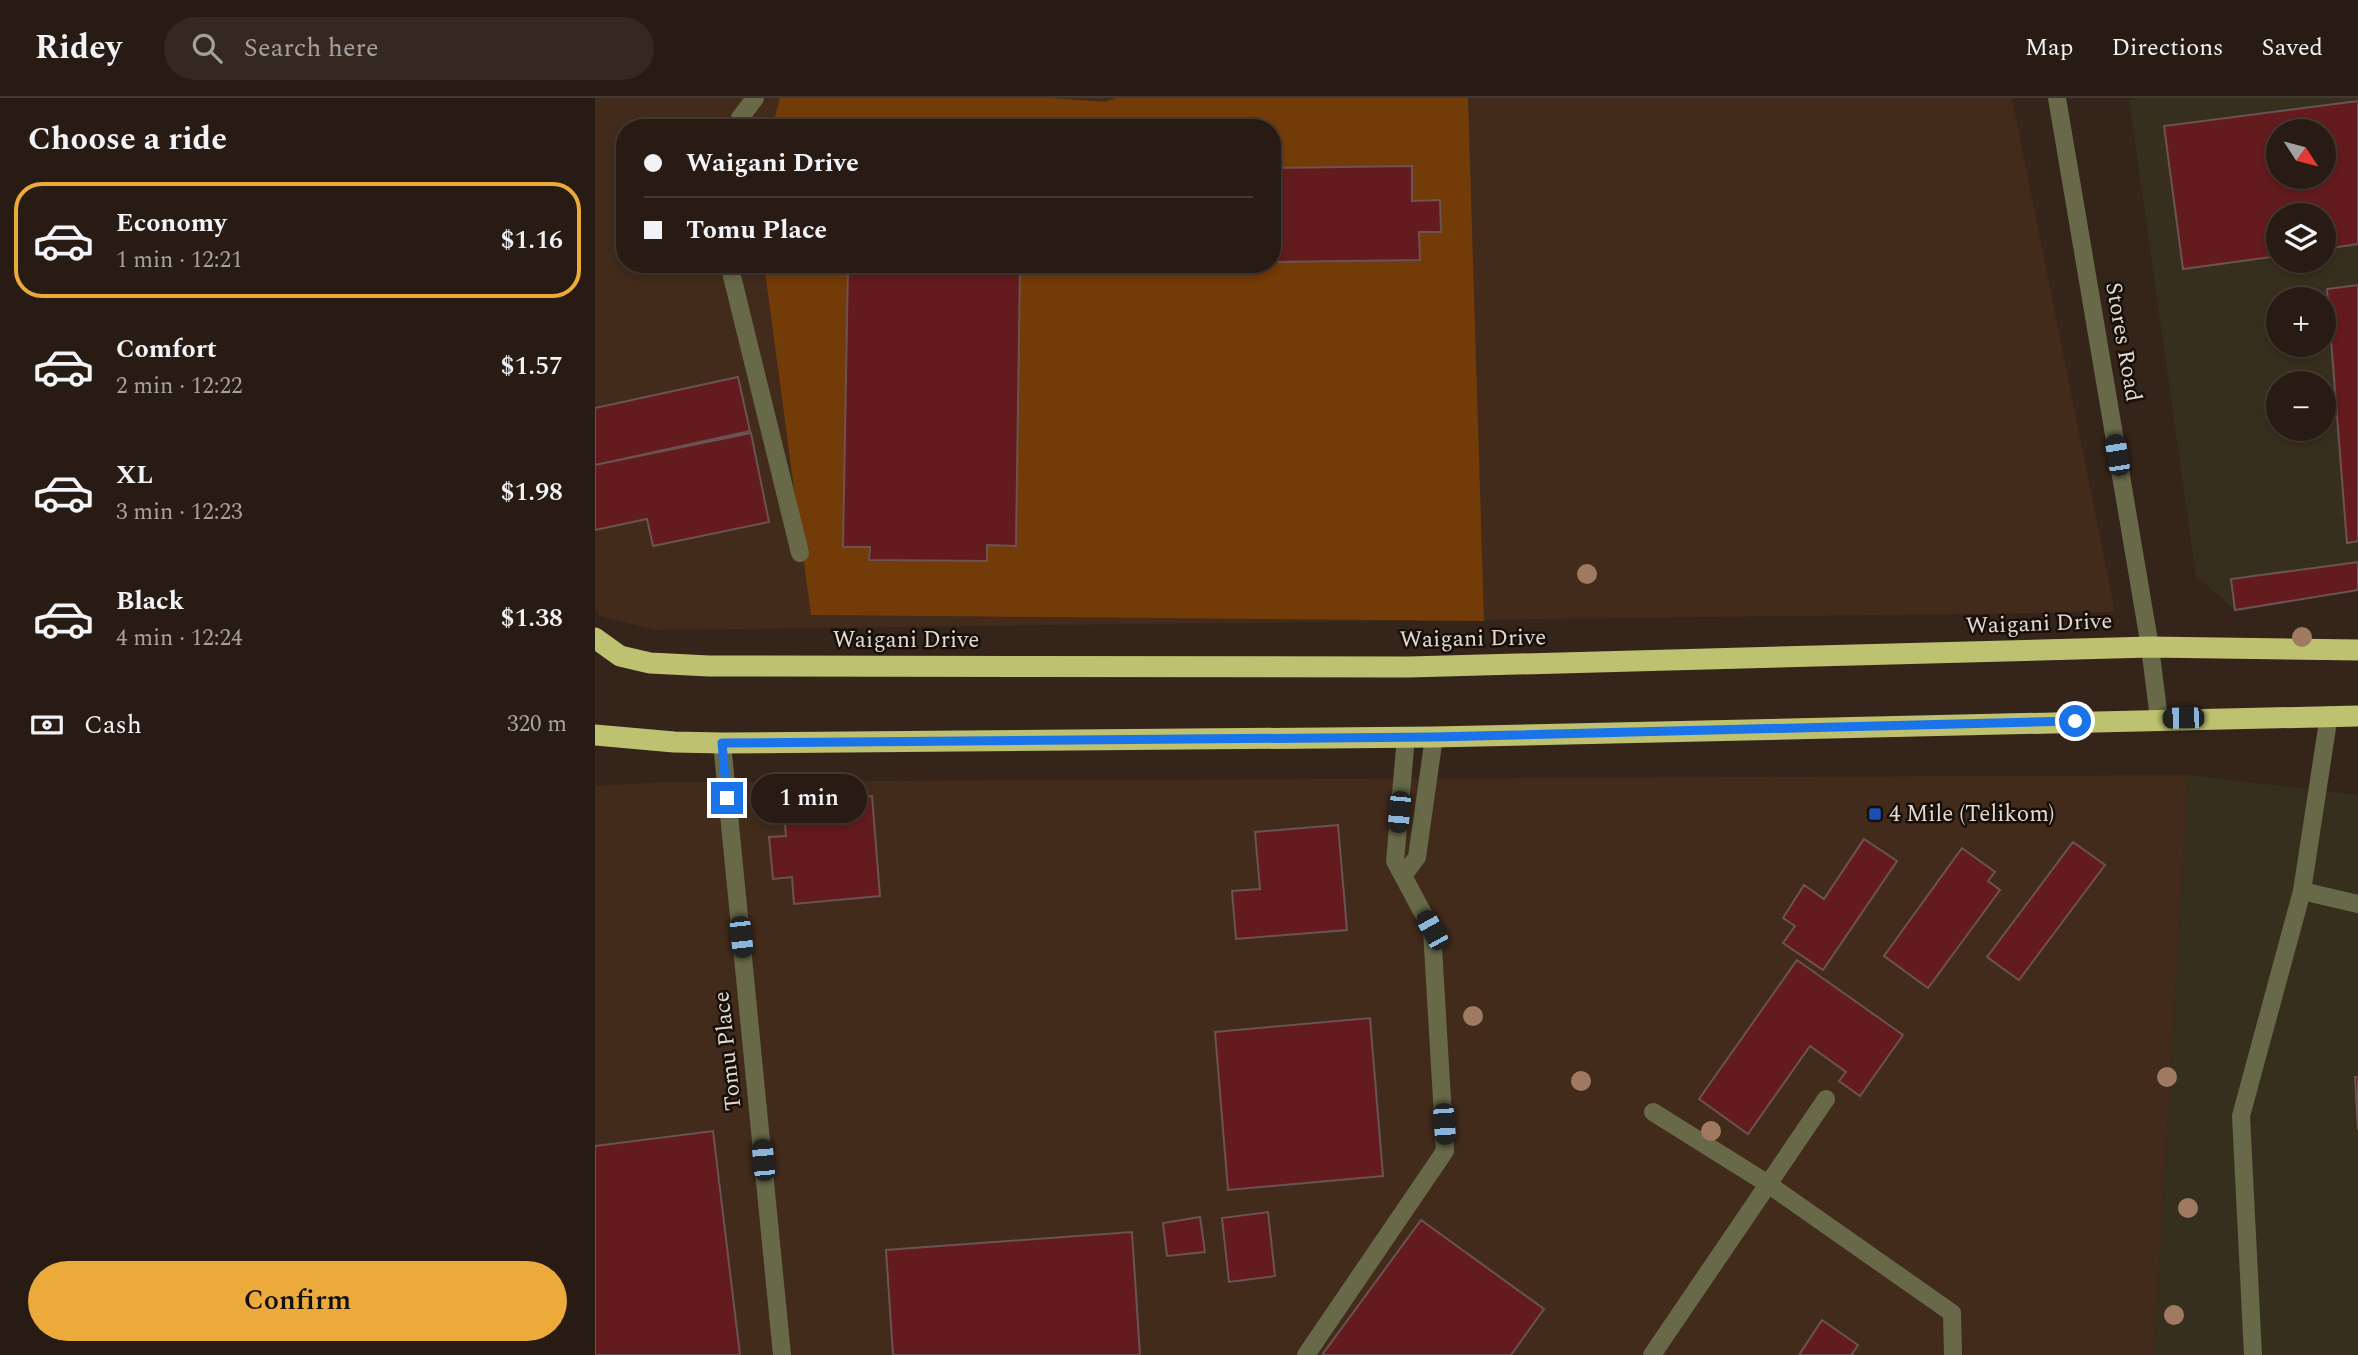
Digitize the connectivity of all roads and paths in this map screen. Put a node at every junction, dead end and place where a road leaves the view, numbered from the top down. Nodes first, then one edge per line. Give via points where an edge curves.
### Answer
1 (755, 98) edge
2 (2057, 98) edge
3 (740, 119) edge
4 (731, 273) edge
5 (800, 553) dead end
6 (595, 638) edge
7 (2150, 647) junction
8 (2358, 650) edge
9 (2329, 715) junction
10 (2358, 716) edge
11 (2159, 719) junction
12 (595, 734) edge
13 (1406, 737) junction
14 (1434, 737) junction
15 (722, 743) junction
16 (1403, 876) junction
17 (2302, 891) junction
18 (2358, 905) edge
19 (1826, 1099) dead end
20 (1653, 1112) dead end
21 (1767, 1184) junction
22 (782, 1355) edge
23 (1306, 1355) edge
24 (1651, 1355) edge
25 (1953, 1355) edge
26 (2253, 1355) edge

1 - 3 street
2 - 7 street, Stores Road
4 - 5 street
6 - 7 highway, Waigani Drive via 620,656 650,663 709,666 1409,667
7 - 8 highway, Waigani Drive
7 - 11 street, Stores Road
9 - 10 highway
9 - 11 highway
9 - 17 street
11 - 14 highway
12 - 15 highway
13 - 14 highway
13 - 15 highway
13 - 16 street via 1395,862
14 - 16 street via 1417,857
15 - 22 street, Tomu Place
16 - 23 street via 1432,930 1445,1151
17 - 18 street
17 - 26 street via 2241,1116
19 - 21 street
20 - 21 street
21 - 24 street
21 - 25 street via 1952,1313

